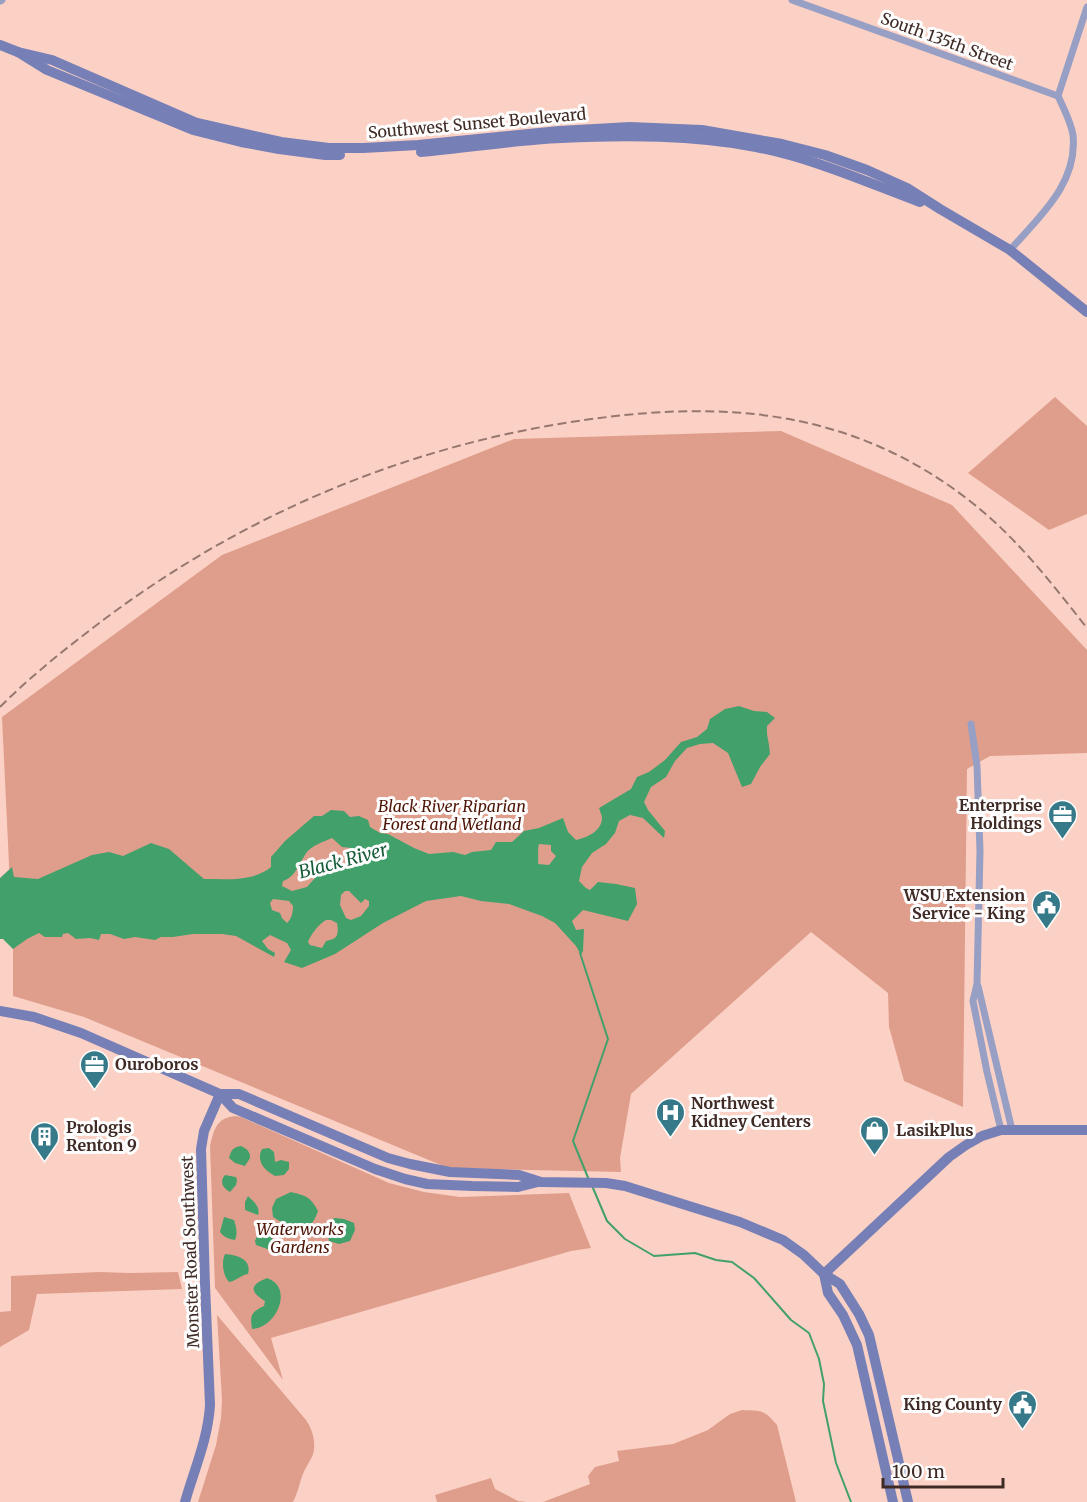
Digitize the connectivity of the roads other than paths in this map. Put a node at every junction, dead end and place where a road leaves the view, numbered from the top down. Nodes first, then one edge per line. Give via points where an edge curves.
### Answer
1 (792, 0) edge
2 (1087, 7) edge
3 (0, 45) edge
4 (1058, 96) junction
5 (1010, 250) junction
6 (1087, 312) edge
7 (971, 724) dead end
8 (0, 1011) edge
9 (220, 1094) junction
10 (1007, 1130) junction
11 (1087, 1130) edge
12 (541, 1182) junction
13 (824, 1274) junction
14 (873, 1410) junction
15 (908, 1501) edge
16 (185, 1502) edge
17 (894, 1502) edge

1 - 4 street, South 135th Street
2 - 4 street
3 - 5 street, Southwest Sunset Boulevard via 52,60 197,123 281,142 363,148 630,127 702,130 782,144 825,155 907,188
4 - 5 street via 1073,135 1070,166 1064,184 1050,204
5 - 6 street, Southwest Sunset Boulevard
7 - 10 street via 977,766 980,851 977,984
8 - 9 street via 34,1017 81,1033
9 - 12 street via 239,1094 388,1158 450,1172 519,1175
9 - 12 street via 233,1108 375,1170 447,1186 518,1187
9 - 16 street, Monster Road Southwest via 201,1149 209,1420
10 - 11 street
10 - 13 street via 982,1136 950,1157
12 - 13 street via 625,1186 740,1222 783,1240
13 - 14 street via 828,1293 857,1345
13 - 15 street via 840,1284 869,1335
14 - 15 street via 880,1421 896,1485
14 - 17 street

